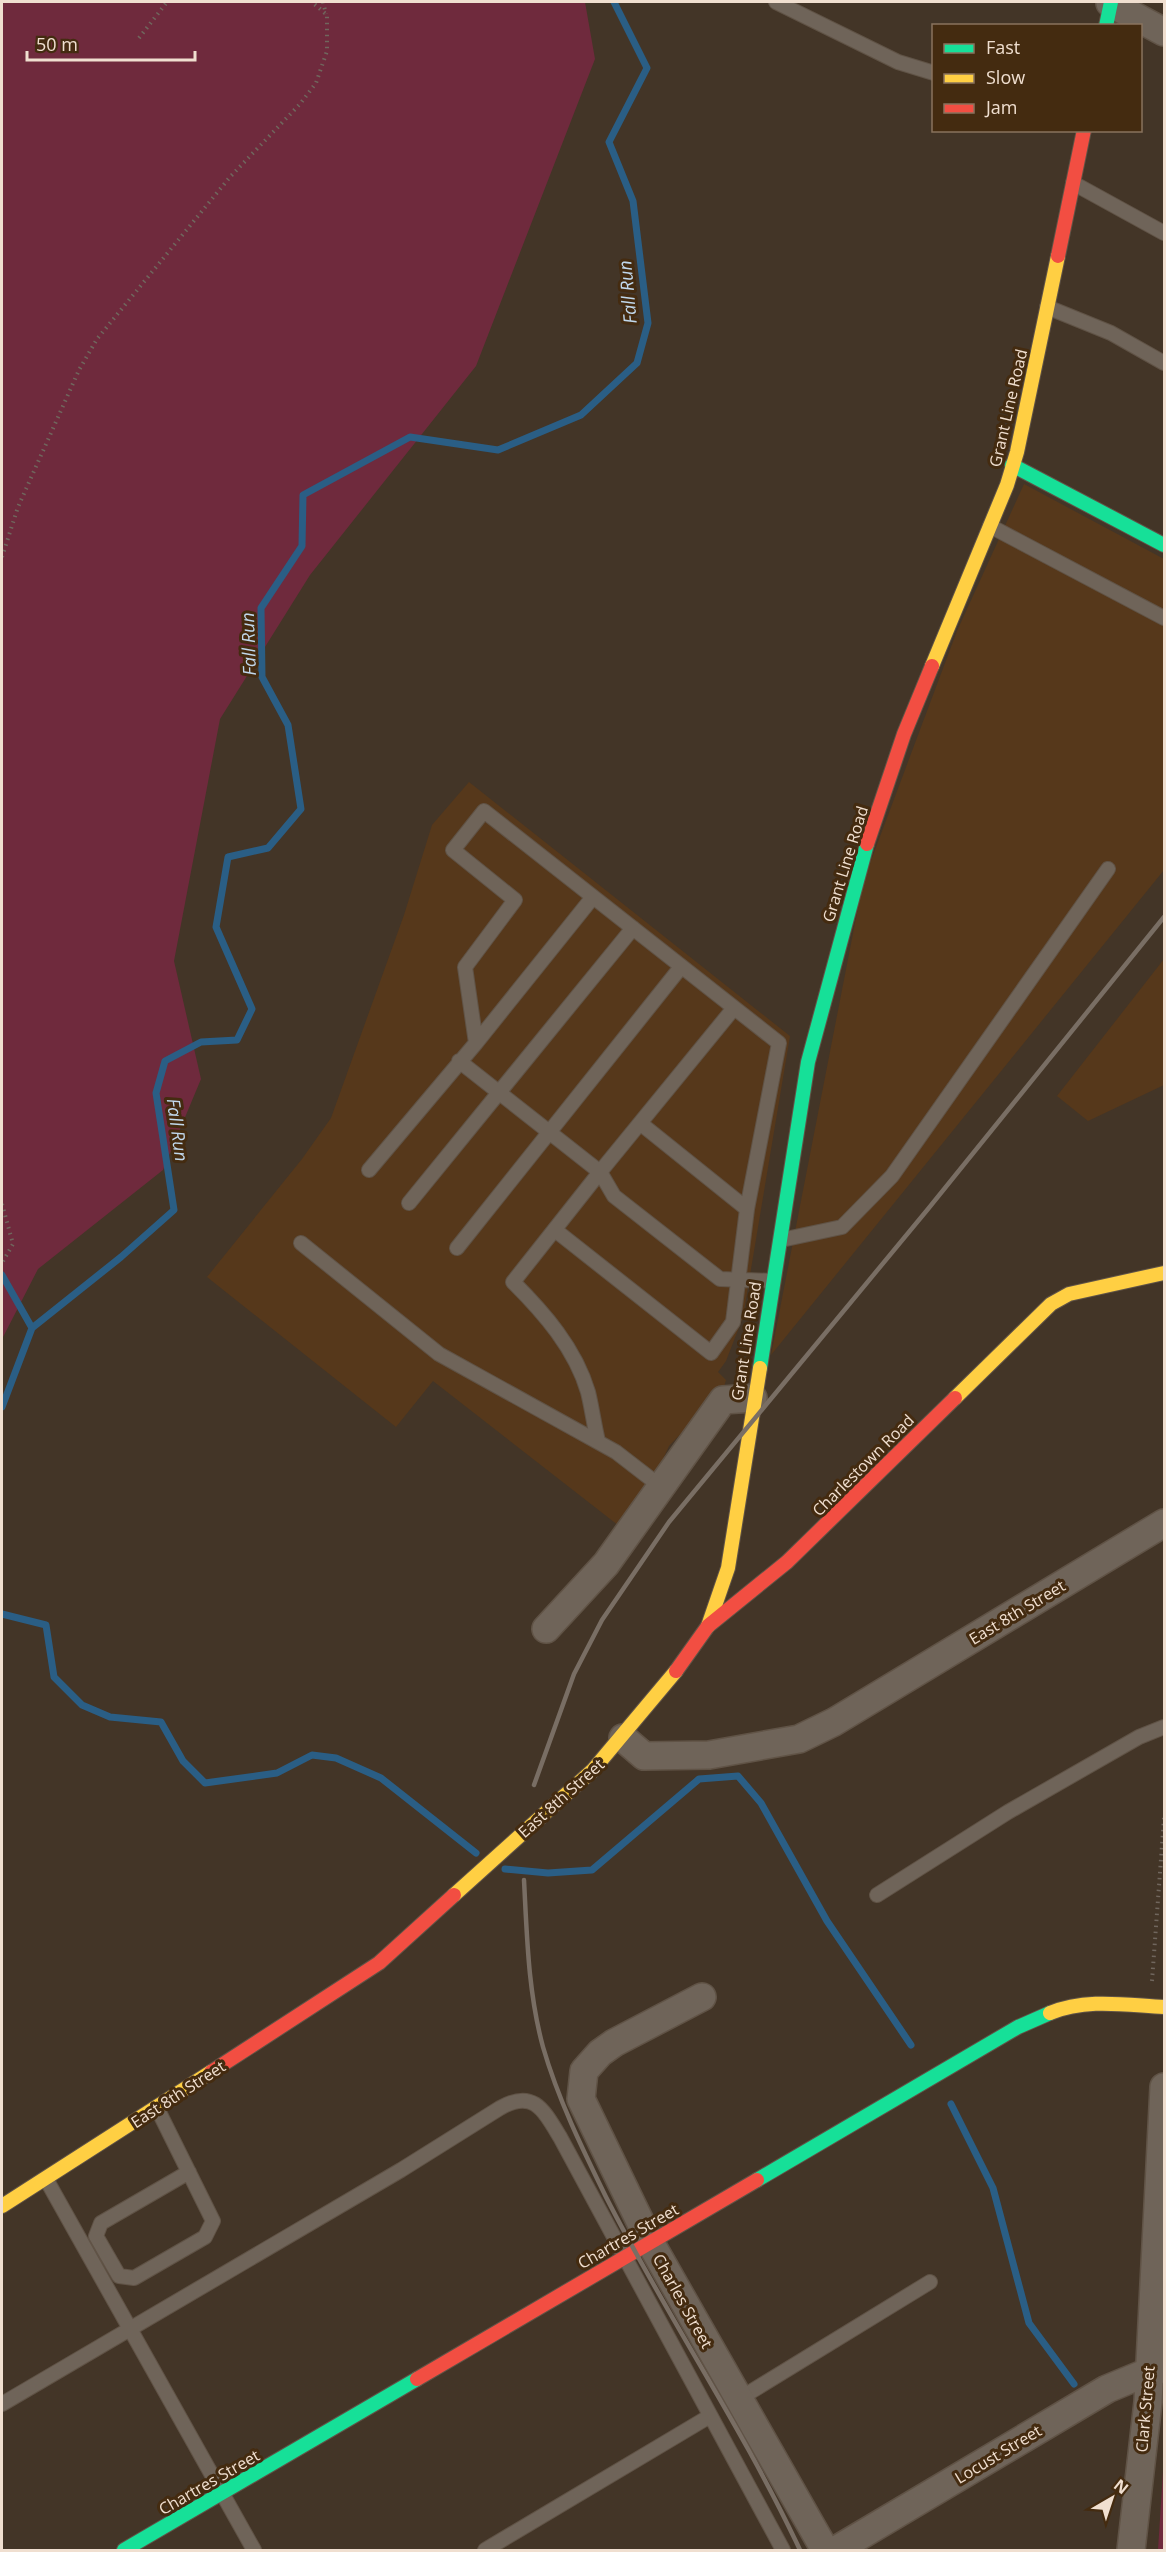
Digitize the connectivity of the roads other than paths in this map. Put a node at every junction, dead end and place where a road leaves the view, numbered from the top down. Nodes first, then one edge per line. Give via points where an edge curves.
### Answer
1 (776, 2) edge
2 (1109, 10) edge
3 (1164, 32) edge
4 (932, 73) edge
5 (1083, 134) edge
6 (1073, 183) junction
7 (1164, 233) edge
8 (1047, 307) junction
9 (1164, 363) edge
10 (1012, 465) junction
11 (990, 526) junction
12 (1164, 544) edge
13 (1164, 618) edge
14 (1108, 869) dead end
15 (593, 897) junction
16 (633, 928) junction
17 (681, 967) junction
18 (734, 1008) junction
19 (476, 1043) junction
20 (459, 1061) junction
21 (500, 1092) junction
22 (640, 1123) junction
23 (550, 1132) junction
24 (369, 1170) dead end
25 (600, 1172) junction
26 (409, 1203) dead end
27 (747, 1209) junction
28 (555, 1230) junction
29 (779, 1240) junction
30 (301, 1243) dead end
31 (457, 1248) dead end
32 (1164, 1273) edge
33 (737, 1279) junction
34 (772, 1281) junction
35 (753, 1398) junction
36 (598, 1442) junction
37 (660, 1486) junction
38 (1164, 1523) edge
39 (708, 1626) junction
40 (546, 1629) dead end
41 (1164, 1727) edge
42 (622, 1738) junction
43 (877, 1895) dead end
44 (702, 1997) dead end
45 (1164, 2007) edge
46 (1164, 2087) edge
47 (157, 2108) junction
48 (189, 2172) junction
49 (46, 2179) junction
50 (2, 2206) edge
51 (650, 2242) junction
52 (624, 2258) junction
53 (930, 2282) dead end
54 (129, 2329) junction
55 (1156, 2371) edge
56 (739, 2399) junction
57 (2, 2404) edge
58 (710, 2416) junction
59 (222, 2493) junction
60 (124, 2550) edge
61 (254, 2550) edge
62 (485, 2550) edge
63 (783, 2550) edge
64 (825, 2550) edge
65 (836, 2550) edge
66 (1131, 2550) edge

1 - 4 lane via 898,62
2 - 3 street
5 - 6 street, Grant Line Road
6 - 7 lane
6 - 8 street, Grant Line Road
8 - 9 lane via 1111,333
8 - 10 street, Grant Line Road
10 - 11 street, Grant Line Road
10 - 12 street
11 - 13 lane
11 - 29 street, Grant Line Road via 904,734 855,884 808,1062
14 - 29 lane via 892,1176 842,1227
15 - 16 lane
15 - 19 lane
15 - 19 lane via 484,811 453,850 515,900 465,967
16 - 17 lane
16 - 21 lane
17 - 18 lane
17 - 23 lane
18 - 22 lane
18 - 27 lane via 779,1043
19 - 20 lane
20 - 21 lane
20 - 24 lane
21 - 23 lane
21 - 26 lane
22 - 25 lane
22 - 27 lane
23 - 25 lane
23 - 31 lane
25 - 28 lane
25 - 33 lane via 615,1196 720,1279
27 - 33 lane
28 - 33 lane via 711,1353 733,1322
28 - 36 lane via 513,1282 546,1314 573,1358 587,1390
29 - 34 street, Grant Line Road
30 - 36 lane via 439,1353
32 - 39 street, Charlestown Road via 1069,1294 1051,1304 787,1562
33 - 34 lane
34 - 35 street, Grant Line Road
35 - 37 street via 723,1400
35 - 39 street, Grant Line Road via 728,1568
36 - 37 lane
37 - 40 street via 606,1564
38 - 42 street, East 8th Street via 834,1722 799,1738 709,1755 644,1756
39 - 42 street, Charlestown Road via 684,1663
41 - 43 lane via 1139,1737 1008,1812
42 - 47 street, East 8th Street via 593,1770 379,1963
44 - 51 street, Charles Street via 614,2043 584,2071 581,2099
45 - 51 street, Chartres Street via 1094,2003 1068,2006 1018,2027
46 - 55 street, Clark Street
47 - 48 lane
47 - 49 street, East 8th Street
48 - 48 lane via 213,2221 205,2237 134,2278 119,2276 96,2236 101,2223
49 - 50 street, East 8th Street
49 - 54 lane
51 - 52 street, Chartres Street
51 - 56 street, Charles Street
52 - 54 lane via 550,2120 528,2099 515,2099
52 - 58 lane
52 - 59 street, Chartres Street
53 - 56 lane
54 - 57 lane
54 - 59 lane
55 - 65 street, Locust Street via 1107,2389
55 - 66 street, Clark Street via 1148,2402
56 - 64 street, Charles Street
58 - 62 lane
58 - 63 lane
59 - 60 street, Chartres Street
59 - 61 lane

